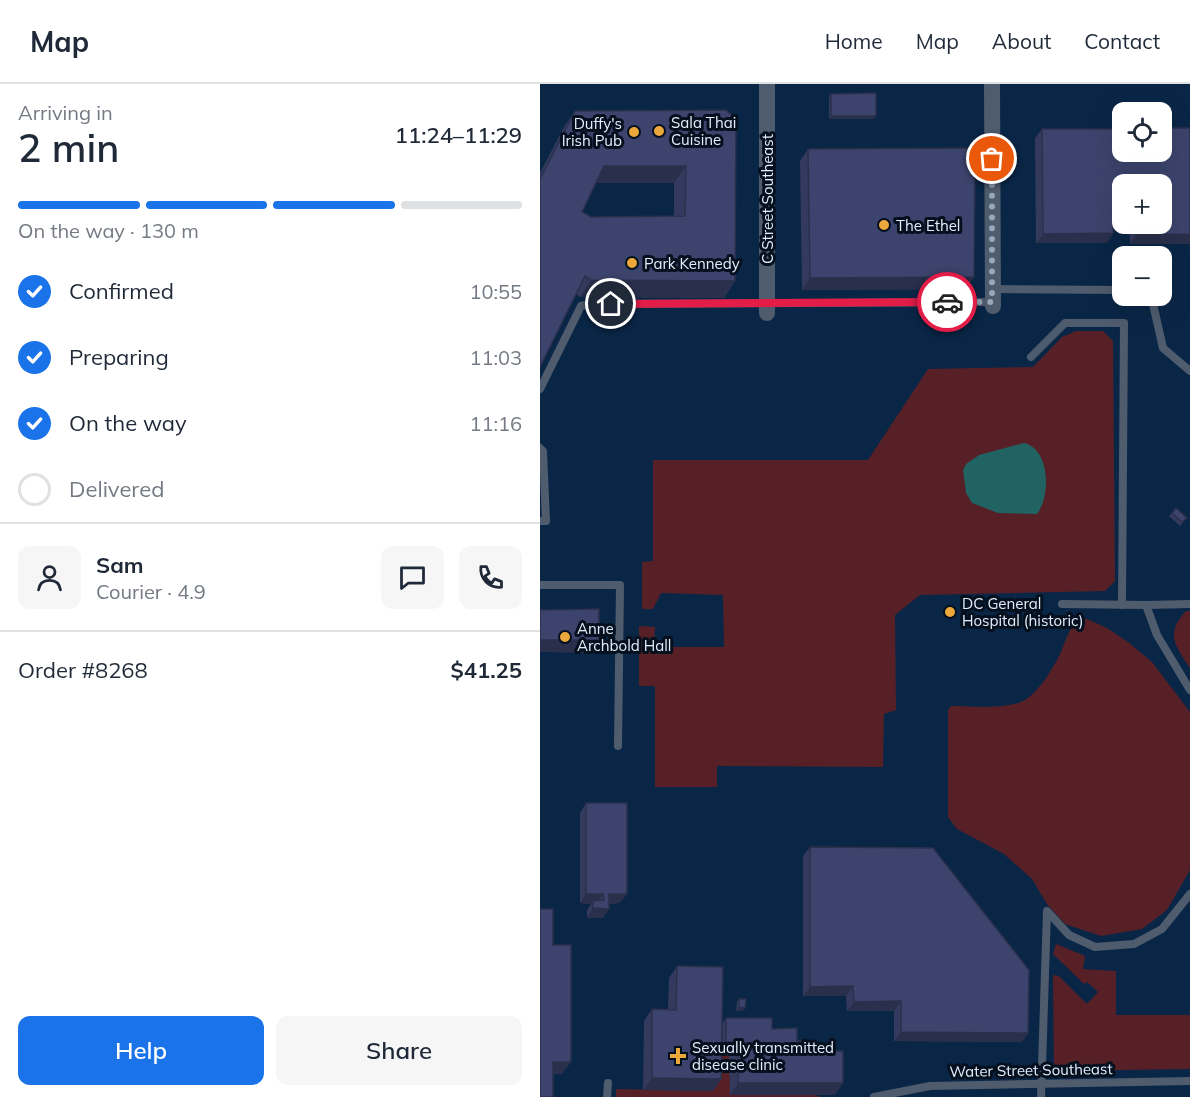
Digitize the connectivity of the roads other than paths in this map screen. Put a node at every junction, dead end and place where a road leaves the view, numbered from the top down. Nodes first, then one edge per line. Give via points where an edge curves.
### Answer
1 (767, 84) edge
2 (992, 84) edge
3 (1112, 291) edge
4 (992, 299) junction
5 (1154, 306) edge
6 (767, 308) junction
7 (1032, 357) dead end
8 (1190, 370) edge
9 (540, 389) edge
10 (540, 448) edge
11 (540, 521) edge
12 (540, 585) edge
13 (1062, 604) dead end
14 (1190, 604) edge
15 (1122, 605) junction
16 (1146, 605) junction
17 (1190, 690) edge
18 (618, 746) dead end
19 (1190, 894) edge
20 (1190, 1081) edge
21 (608, 1083) dead end
22 (1042, 1083) junction
23 (608, 1097) edge
24 (874, 1097) edge
25 (1041, 1097) edge

1 - 6 street, C Street Southeast
2 - 4 street
3 - 4 lane
4 - 6 lane
5 - 8 lane via 1163,348
6 - 9 lane via 581,306
7 - 15 lane via 1065,322 1124,322
10 - 11 lane via 546,521
12 - 18 lane via 620,585
13 - 15 lane
14 - 16 lane
15 - 16 lane
16 - 17 lane via 1157,635
19 - 22 lane via 1162,929 1134,944 1095,947 1069,935 1047,911
20 - 22 lane, Water Street Southeast
21 - 23 lane
22 - 24 lane, Water Street Southeast via 930,1086
22 - 25 lane

